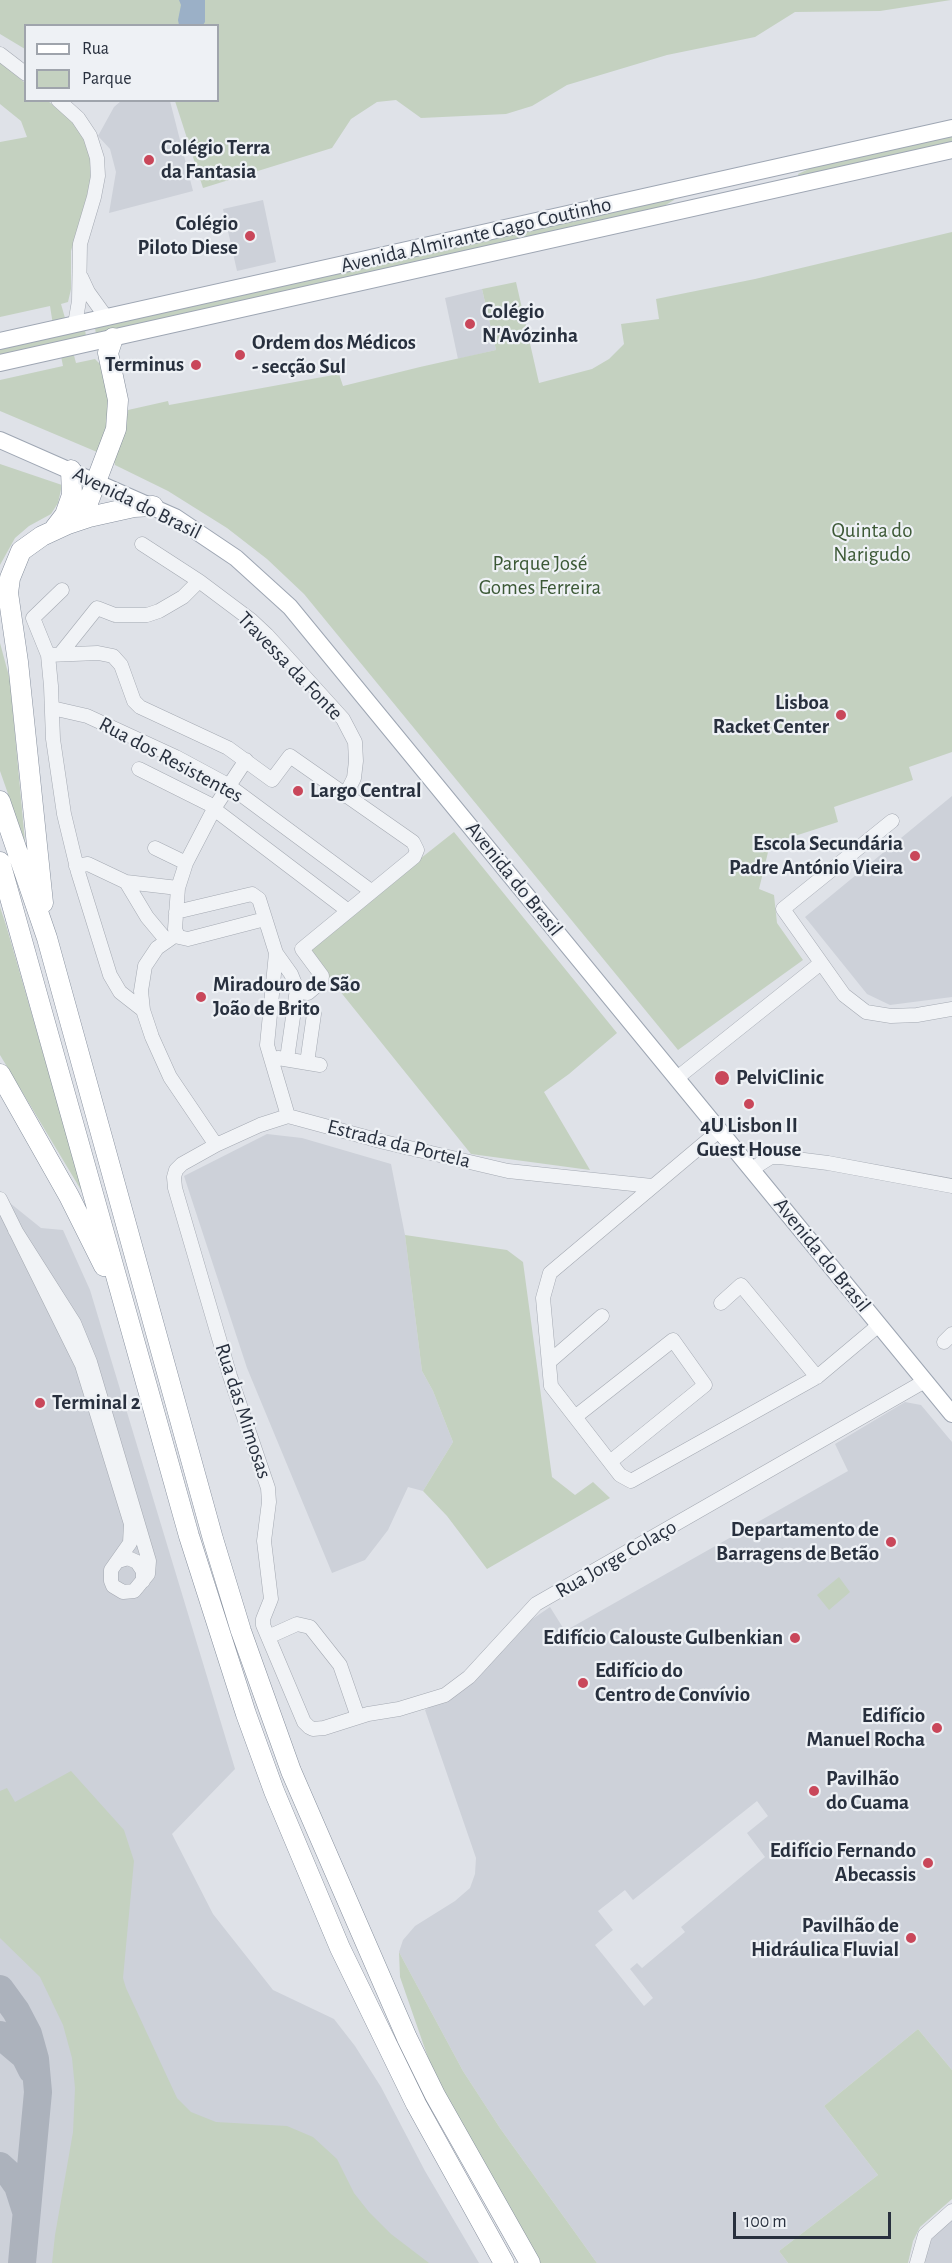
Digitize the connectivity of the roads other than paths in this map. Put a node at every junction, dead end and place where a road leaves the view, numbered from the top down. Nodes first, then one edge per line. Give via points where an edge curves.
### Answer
1 (0, 54) edge
2 (24, 72) edge
3 (60, 102) edge
4 (952, 128) edge
5 (952, 150) edge
6 (744, 175) junction
7 (722, 180) junction
8 (750, 195) junction
9 (727, 201) junction
10 (79, 272) junction
11 (106, 317) junction
12 (75, 324) junction
13 (113, 338) junction
14 (0, 341) edge
15 (0, 363) edge
16 (0, 440) edge
17 (71, 470) junction
18 (97, 481) junction
19 (153, 506) junction
20 (61, 527) junction
21 (142, 544) dead end
22 (199, 581) junction
23 (62, 590) dead end
24 (0, 616) edge
25 (54, 654) junction
26 (19, 683) junction
27 (52, 708) junction
28 (246, 760) junction
29 (140, 769) dead end
30 (228, 785) junction
31 (345, 795) junction
32 (0, 801) edge
33 (215, 808) junction
34 (892, 821) dead end
35 (155, 848) dead end
36 (0, 862) edge
37 (186, 863) junction
38 (76, 866) junction
39 (126, 882) junction
40 (178, 888) junction
41 (371, 891) junction
42 (347, 910) junction
43 (176, 912) junction
44 (264, 919) junction
45 (172, 937) junction
46 (47, 938) junction
47 (276, 953) junction
48 (821, 963) junction
49 (297, 989) junction
50 (144, 1010) junction
51 (952, 1010) edge
52 (314, 1014) dead end
53 (269, 1057) junction
54 (287, 1059) junction
55 (0, 1074) edge
56 (677, 1078) junction
57 (288, 1116) junction
58 (720, 1130) junction
59 (216, 1144) junction
60 (752, 1169) junction
61 (652, 1186) junction
62 (952, 1186) edge
63 (0, 1199) edge
64 (15, 1230) junction
65 (721, 1303) dead end
66 (123, 1306) junction
67 (602, 1316) dead end
68 (879, 1325) junction
69 (549, 1362) junction
70 (817, 1377) junction
71 (925, 1381) junction
72 (952, 1414) edge
73 (575, 1417) junction
74 (610, 1462) junction
75 (118, 1561) junction
76 (143, 1581) junction
77 (268, 1637) junction
78 (358, 1717) junction
79 (313, 1729) joint
80 (952, 2211) edge
81 (504, 2263) edge
82 (530, 2263) edge
83 (917, 2263) edge

1 - 2 street
3 - 10 street via 78,118 98,158 94,197 80,244
4 - 6 main road, Avenida Almirante Gago Coutinho
5 - 8 main road, Avenida Almirante Gago Coutinho
6 - 7 main road, Avenida Almirante Gago Coutinho
6 - 8 main road
7 - 9 main road
7 - 11 main road, Avenida Almirante Gago Coutinho
8 - 9 main road, Avenida Almirante Gago Coutinho
9 - 13 main road, Avenida Almirante Gago Coutinho
10 - 11 street
10 - 12 street
11 - 12 main road, Avenida Almirante Gago Coutinho
12 - 14 main road, Avenida Almirante Gago Coutinho
13 - 15 main road, Avenida Almirante Gago Coutinho
13 - 18 highway via 108,353 118,400 117,420
16 - 17 main road, Avenida do Brasil
17 - 18 main road, Avenida do Brasil
17 - 20 highway via 70,504
18 - 19 main road, Avenida do Brasil
18 - 20 highway via 83,510
19 - 20 highway via 118,510
19 - 56 main road, Avenida do Brasil via 216,543 290,607
20 - 26 highway via 21,551 10,578 8,593
21 - 22 street, Travessa da Fonte
22 - 25 street via 183,597 147,615 115,615 97,608
22 - 31 street, Travessa da Fonte via 267,634 343,719 355,741 356,761 354,778
23 - 25 street via 33,618
24 - 26 highway
25 - 27 street
25 - 28 street via 98,652 113,656 121,665 136,705
26 - 46 highway
27 - 30 street, Rua dos Resistentes via 87,716
27 - 38 street via 57,777
28 - 30 street
28 - 31 street via 272,780 290,756
29 - 33 street
30 - 33 street
30 - 41 street, Rua dos Resistentes
31 - 41 street via 412,842 417,850
32 - 46 highway
33 - 37 street
33 - 42 street
34 - 48 street via 783,909
35 - 37 street
36 - 66 highway
37 - 40 street
38 - 39 street via 88,864
38 - 50 street via 110,975 120,992
39 - 40 street
39 - 45 street via 147,917
40 - 43 street
41 - 42 street
42 - 49 street via 302,949 320,973 321,982 308,993
43 - 44 street via 255,894
43 - 45 street
44 - 45 street via 188,939
44 - 47 street
45 - 50 street via 157,948 146,966 141,991
46 - 82 highway via 213,1539 293,1777 406,2038
47 - 49 street
47 - 53 street via 267,1032
48 - 51 street via 844,995 866,1012 917,1016
48 - 56 street
49 - 54 street
50 - 59 street via 170,1077
52 - 54 street via 313,1064
53 - 54 street
53 - 57 street
55 - 66 highway via 69,1196
56 - 58 main road, Avenida do Brasil
57 - 59 street
57 - 61 street, Estrada da Portela via 508,1171
58 - 60 main road, Avenida do Brasil
58 - 61 street
59 - 77 street, Rua das Mimosas via 176,1170 175,1188 230,1376 268,1488 264,1541 271,1599 263,1618
60 - 62 street via 771,1157 780,1157
60 - 68 main road, Avenida do Brasil
61 - 69 street via 550,1273 543,1298
63 - 64 street
64 - 75 street via 82,1365 128,1510 130,1543
64 - 76 street via 83,1343 147,1552 149,1569
65 - 70 street via 741,1285
66 - 81 highway via 189,1536 274,1791 369,2009 424,2120
67 - 69 street
68 - 70 street
68 - 71 main road, Avenida do Brasil
69 - 73 street via 551,1386
70 - 74 street via 631,1481
71 - 72 main road, Avenida do Brasil
71 - 78 street, Rua Jorge Colaço via 536,1605 469,1677 445,1695
73 - 74 street
73 - 74 street via 673,1340 705,1385
75 - 76 street via 128,1558 137,1562 143,1571
75 - 76 street via 110,1575 118,1590 134,1591
77 - 78 street via 297,1624 310,1627 340,1665
77 - 79 street, Rua das Mimosas via 304,1722
78 - 79 street, Rua Jorge Colaço
80 - 83 street via 925,2235

